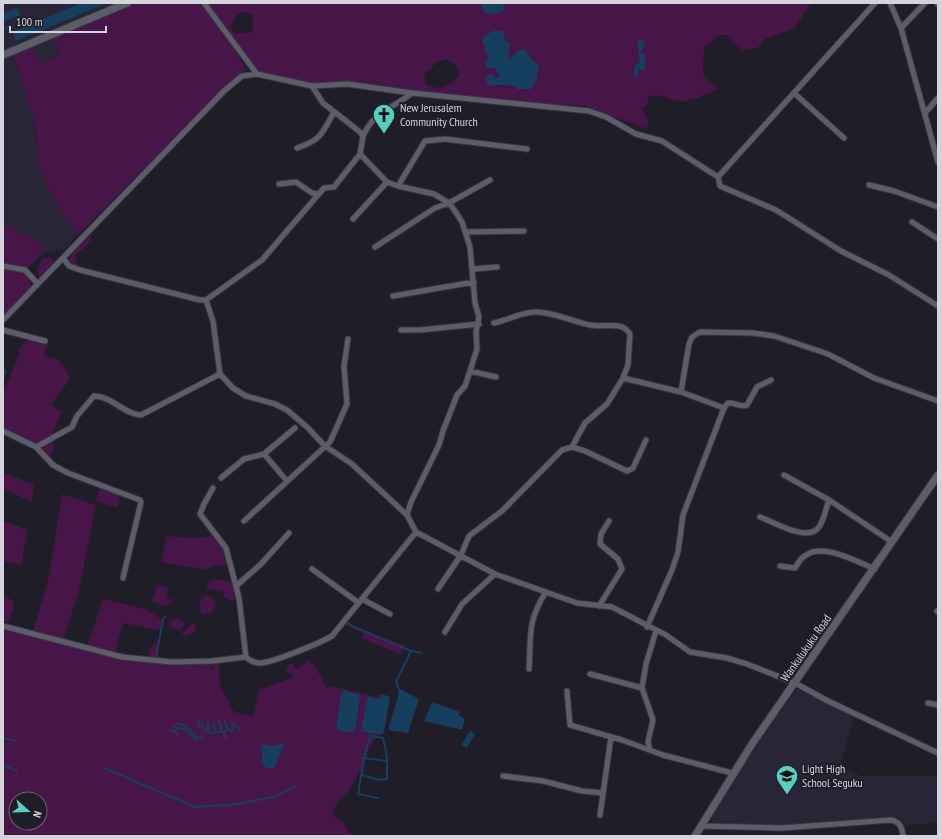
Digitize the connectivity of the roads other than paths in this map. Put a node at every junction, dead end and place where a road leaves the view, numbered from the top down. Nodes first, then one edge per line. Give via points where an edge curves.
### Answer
1 (127, 3) edge
2 (204, 3) edge
3 (875, 3) edge
4 (890, 3) edge
5 (924, 3) edge
6 (901, 28) junction
7 (3, 55) edge
8 (257, 74) junction
9 (312, 86) junction
10 (412, 93) junction
11 (794, 93) junction
12 (938, 98) edge
13 (334, 112) junction
14 (925, 113) junction
15 (363, 136) junction
16 (844, 138) dead end
17 (297, 148) dead end
18 (527, 149) dead end
19 (360, 154) junction
20 (938, 162) edge
21 (718, 177) junction
22 (490, 180) dead end
23 (387, 182) junction
24 (279, 184) dead end
25 (869, 185) dead end
26 (398, 186) junction
27 (319, 194) junction
28 (449, 203) junction
29 (938, 207) edge
30 (353, 219) dead end
31 (912, 222) dead end
32 (524, 231) dead end
33 (466, 232) junction
34 (938, 239) edge
35 (375, 247) dead end
36 (63, 258) junction
37 (3, 266) edge
38 (497, 267) dead end
39 (472, 269) junction
40 (474, 282) junction
41 (38, 284) junction
42 (393, 296) dead end
43 (206, 300) junction
44 (938, 306) edge
45 (3, 320) edge
46 (494, 323) dead end
47 (479, 324) junction
48 (3, 330) edge
49 (401, 330) dead end
50 (348, 339) dead end
51 (45, 341) dead end
52 (470, 371) junction
53 (220, 374) junction
54 (496, 377) dead end
55 (623, 378) junction
56 (772, 380) dead end
57 (681, 392) junction
58 (938, 402) edge
59 (724, 408) junction
60 (295, 428) dead end
61 (3, 431) edge
62 (646, 440) dead end
63 (325, 446) junction
64 (36, 447) junction
65 (572, 447) junction
66 (264, 454) junction
67 (784, 475) dead end
68 (938, 475) edge
69 (221, 478) dead end
70 (287, 481) junction
71 (212, 488) dead end
72 (829, 500) junction
73 (407, 515) junction
74 (760, 517) dead end
75 (244, 521) dead end
76 (609, 521) dead end
77 (416, 532) junction
78 (289, 533) dead end
79 (892, 542) junction
80 (461, 555) junction
81 (780, 566) dead end
82 (312, 569) dead end
83 (875, 569) junction
84 (495, 574) junction
85 (123, 578) dead end
86 (236, 586) junction
87 (438, 589) dead end
88 (546, 592) junction
89 (361, 601) junction
90 (599, 606) junction
91 (390, 614) dead end
92 (3, 626) edge
93 (647, 627) junction
94 (656, 631) junction
95 (445, 632) dead end
96 (246, 657) junction
97 (529, 669) dead end
98 (590, 674) dead end
99 (795, 683) junction
100 (642, 688) junction
101 (567, 691) dead end
102 (928, 703) dead end
103 (938, 705) edge
104 (611, 737) junction
105 (650, 750) junction
106 (938, 753) edge
107 (732, 774) junction
108 (503, 776) dead end
109 (603, 793) junction
110 (600, 815) dead end
111 (701, 826) junction
112 (695, 836) edge
113 (902, 836) edge

1 - 7 main road
2 - 8 street
3 - 11 street
4 - 6 street
5 - 6 street
6 - 14 street
8 - 9 street
8 - 36 street via 242,76 224,91
9 - 10 street via 347,84
9 - 13 street
10 - 15 street via 377,115
10 - 21 street via 589,111 606,117 636,134 662,141
11 - 16 street
11 - 21 street
12 - 14 street
13 - 15 street
13 - 17 street via 314,142
14 - 20 street
15 - 19 street
18 - 26 street via 445,139 425,141
19 - 23 street
19 - 27 street via 334,187 324,188
21 - 44 street via 720,186 776,210 841,251 889,275
22 - 28 street
23 - 26 street
23 - 30 street
24 - 27 street via 296,182 312,193
25 - 29 street
26 - 28 street via 434,194
27 - 43 street via 262,260
28 - 33 street
28 - 35 street via 435,208
31 - 34 street
32 - 33 street
33 - 39 street
36 - 41 street
36 - 43 street via 69,266 80,270
37 - 41 street via 25,270
38 - 39 street
39 - 40 street
40 - 42 street
40 - 47 street
41 - 45 street
43 - 53 street via 213,321
46 - 55 street via 537,312 589,325 624,327 630,334 628,366
47 - 49 street
47 - 52 street via 476,332 477,349
48 - 51 street
50 - 63 street via 344,366 347,404 330,442
52 - 54 street
52 - 73 street
53 - 63 street via 233,388 246,396 281,406
53 - 64 street via 141,415 131,414 104,397 94,396 77,416 72,427
55 - 57 street
55 - 65 street via 607,404 585,423
56 - 59 street via 757,387 747,405 728,403
57 - 58 street via 692,337 700,332 753,333 774,336 828,354 874,378
57 - 59 street
59 - 93 street via 683,515 678,552 672,570
60 - 66 street
61 - 64 street
62 - 65 street via 633,468 627,471
63 - 70 street
63 - 73 street via 352,464
64 - 85 street via 53,465 140,500
65 - 80 street via 562,450 502,511 469,536
66 - 69 street via 244,459
66 - 70 street
67 - 72 street
68 - 79 main road, Wankulukuku Road
70 - 75 street
71 - 86 street via 200,514 226,548
72 - 74 street via 819,527 812,533 800,534
72 - 79 street
73 - 77 street
76 - 90 street via 601,534 600,544 618,559 622,570
77 - 80 street
77 - 89 street
78 - 86 street via 261,564
79 - 83 main road, Wankulukuku Road
80 - 84 street
80 - 87 street
81 - 83 street via 795,568 801,558 817,551 829,552
82 - 89 street
83 - 99 main road, Wankulukuku Road
84 - 88 street
84 - 95 street via 462,604
86 - 96 street
88 - 90 street via 577,603
88 - 97 street via 539,602 530,630
89 - 91 street
89 - 96 street via 332,636 316,645 263,663 251,661
90 - 93 street via 612,607
92 - 96 street via 122,657 172,662
93 - 94 street
94 - 99 street via 690,652 727,658
94 - 100 street
98 - 100 street
99 - 106 street
99 - 107 main road, Wankulukuku Road
100 - 105 street via 653,720 648,742
101 - 104 street via 570,725
102 - 103 street
104 - 105 street
104 - 109 street
105 - 107 street
107 - 111 main road, Wankulukuku Road
108 - 109 street
109 - 110 street
111 - 112 main road, Wankulukuku Road
111 - 113 street via 782,828 891,820 898,822

